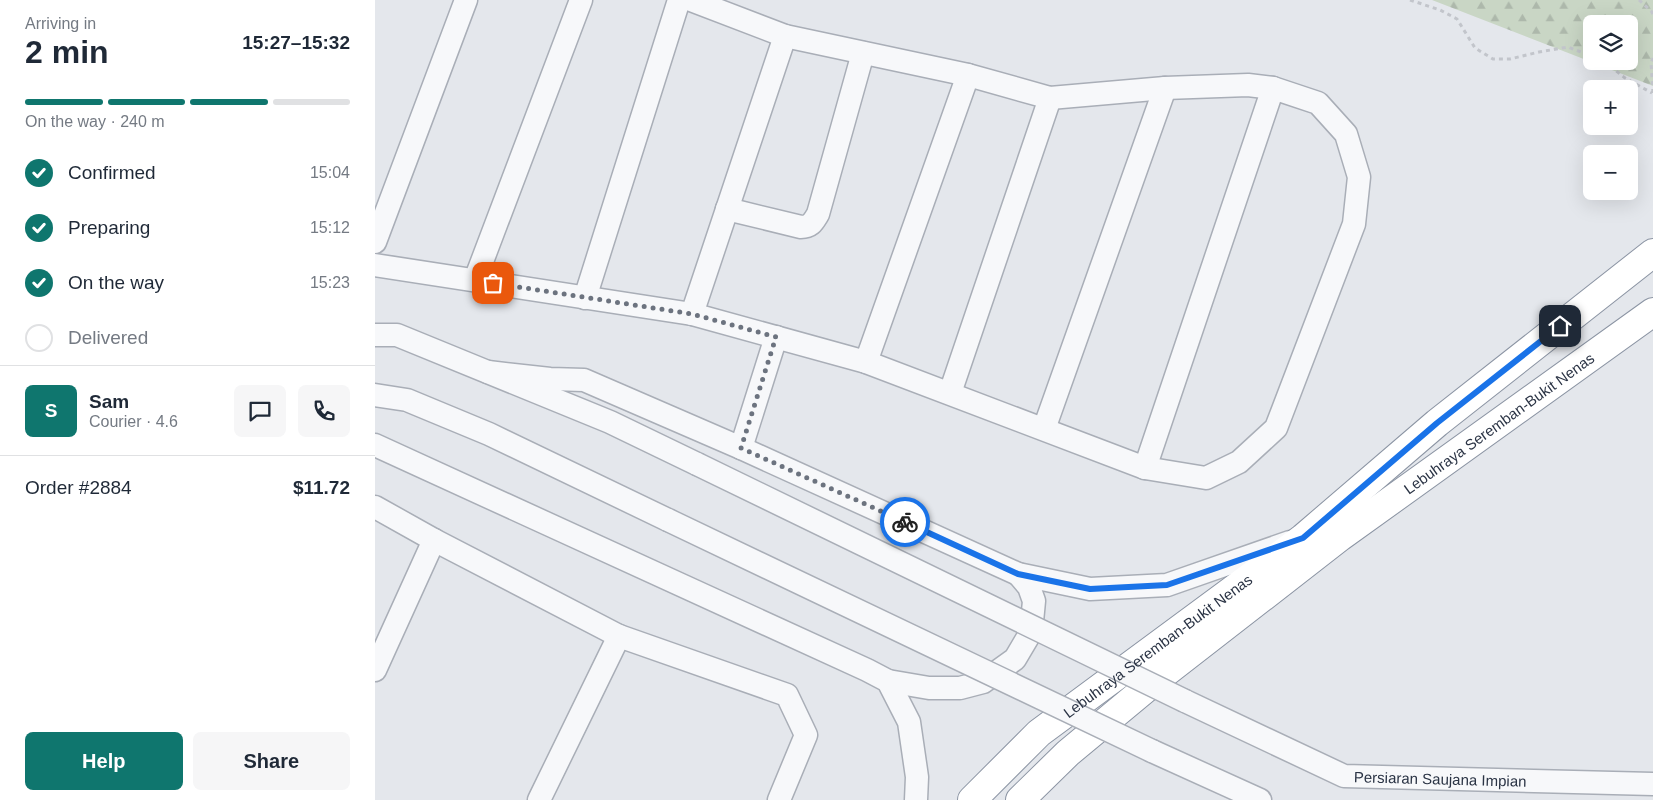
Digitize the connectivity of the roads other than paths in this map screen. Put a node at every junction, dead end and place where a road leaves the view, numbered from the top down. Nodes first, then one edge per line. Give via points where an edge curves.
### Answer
1 (466, 0) edge
2 (581, 0) edge
3 (679, 0) edge
4 (691, 0) edge
5 (785, 36) junction
6 (863, 53) junction
7 (968, 75) junction
8 (1165, 88) junction
9 (1273, 88) junction
10 (1050, 98) junction
11 (727, 209) junction
12 (375, 242) edge
13 (1653, 253) edge
14 (375, 265) edge
15 (475, 280) junction
16 (585, 298) junction
17 (1653, 312) edge
18 (692, 314) junction
19 (375, 335) edge
20 (776, 337) junction
21 (866, 362) junction
22 (487, 372) junction
23 (950, 392) junction
24 (375, 395) edge
25 (1044, 429) junction
26 (375, 444) edge
27 (741, 448) junction
28 (1145, 468) junction
29 (375, 507) edge
30 (1303, 538) junction
31 (434, 540) junction
32 (1018, 574) junction
33 (619, 636) junction
34 (375, 670) edge
35 (888, 681) junction
36 (1653, 784) edge
37 (539, 800) edge
38 (779, 800) edge
39 (916, 800) edge
40 (973, 800) edge
41 (1019, 800) edge
42 (1260, 800) edge

1 - 12 street
2 - 15 street
3 - 16 street
4 - 5 street
5 - 6 street
5 - 11 street
6 - 7 street
6 - 11 street via 813,222 808,227 801,227
7 - 10 street
7 - 21 street
8 - 9 street via 1248,85
8 - 10 street
8 - 25 street
9 - 28 street
9 - 28 street via 1318,103 1346,134 1359,178 1354,224 1276,428 1239,462 1206,478
10 - 23 street
11 - 18 street
13 - 30 highway, Lebuhraya Seremban-Bukit Nenas via 1437,423
14 - 15 street
15 - 16 street
16 - 18 street
17 - 41 highway, Lebuhraya Seremban-Bukit Nenas via 1340,537 1156,680 1068,753
18 - 20 street
19 - 22 street, Persiaran Saujana Impian via 397,335
20 - 21 street
20 - 27 street
21 - 23 street
22 - 27 street via 584,380
22 - 36 street, Persiaran Saujana Impian, bridge via 610,422 1344,776
23 - 25 street
24 - 42 street, bridge via 407,400 489,434
25 - 28 street
26 - 35 street
27 - 32 street
29 - 31 street
30 - 32 street via 1167,585 1090,589
30 - 40 highway, Lebuhraya Seremban-Bukit Nenas via 1039,733
31 - 33 street
31 - 34 street
32 - 35 street via 1029,587 1034,601 1031,632 1015,659 983,682 960,688 929,688
33 - 37 street
33 - 38 street via 787,695 806,735
35 - 39 street via 909,722 917,777

